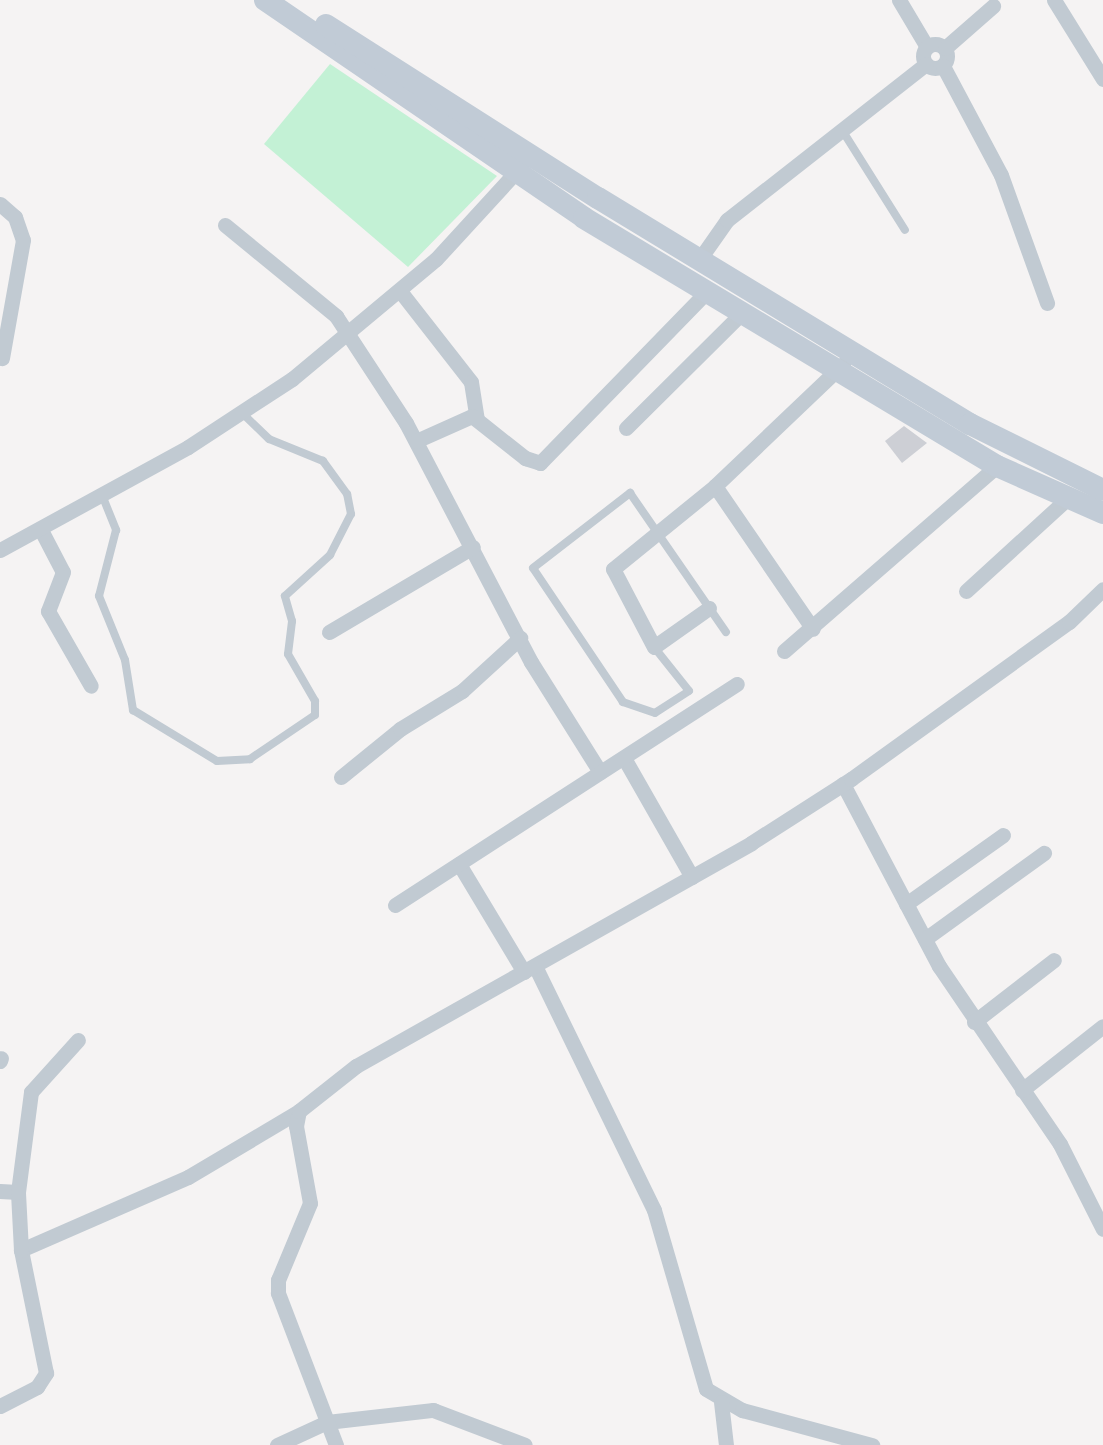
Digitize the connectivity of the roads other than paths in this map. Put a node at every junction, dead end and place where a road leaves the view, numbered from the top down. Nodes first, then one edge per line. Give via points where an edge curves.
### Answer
1 (265, 0) edge
2 (287, 0) edge
3 (899, 0) edge
4 (1054, 0) edge
5 (993, 6) dead end
6 (927, 47) junction
7 (945, 48) junction
8 (926, 64) junction
9 (944, 66) junction
10 (1103, 79) edge
11 (842, 130) junction
12 (528, 153) junction
13 (516, 175) junction
14 (0, 204) edge
15 (225, 225) dead end
16 (905, 230) dead end
17 (699, 260) junction
18 (400, 291) junction
19 (707, 291) junction
20 (1047, 303) dead end
21 (743, 312) junction
22 (348, 335) junction
23 (2, 358) dead end
24 (846, 360) junction
25 (241, 412) junction
26 (477, 418) junction
27 (626, 428) dead end
28 (416, 441) junction
29 (997, 466) junction
30 (715, 486) junction
31 (1103, 490) edge
32 (102, 495) junction
33 (1068, 498) junction
34 (1103, 513) edge
35 (41, 530) junction
36 (657, 531) junction
37 (473, 547) junction
38 (0, 550) edge
39 (1103, 589) edge
40 (966, 591) dead end
41 (709, 608) junction
42 (813, 628) junction
43 (329, 632) dead end
44 (726, 632) dead end
45 (520, 638) junction
46 (654, 647) junction
47 (784, 651) dead end
48 (737, 684) dead end
49 (91, 686) dead end
50 (624, 758) junction
51 (600, 772) junction
52 (340, 777) dead end
53 (843, 784) junction
54 (1003, 835) dead end
55 (1044, 853) dead end
56 (459, 864) junction
57 (692, 877) junction
58 (906, 904) junction
59 (395, 905) dead end
60 (925, 939) junction
61 (1054, 960) dead end
62 (529, 969) junction
63 (974, 1022) junction
64 (1103, 1026) edge
65 (78, 1040) dead end
66 (1022, 1090) junction
67 (300, 1111) junction
68 (0, 1191) edge
69 (18, 1192) junction
70 (1103, 1229) edge
71 (21, 1250) junction
72 (721, 1402) junction
73 (0, 1406) edge
74 (327, 1422) junction
75 (277, 1445) edge
76 (336, 1445) edge
77 (525, 1445) edge
78 (726, 1445) edge
79 (872, 1445) edge

1 - 13 main road
2 - 12 main road
3 - 6 street
4 - 10 street
5 - 7 street
6 - 7 street
6 - 8 street
7 - 9 street
8 - 9 street
8 - 11 street
9 - 20 street via 1001,175
11 - 16 lane
11 - 17 street via 727,220
12 - 13 street
12 - 17 main road
13 - 18 street
13 - 19 main road
14 - 23 street via 15,217 23,240
15 - 22 street via 321,300
17 - 24 main road
18 - 22 street
18 - 26 street via 468,377
19 - 21 main road
19 - 26 street via 540,463 525,458
21 - 24 main road
21 - 27 street
22 - 25 street
22 - 28 street
24 - 29 main road
24 - 30 street
24 - 31 main road via 1012,448
25 - 32 street
25 - 32 lane via 269,439 323,461 347,494 351,514 330,555 285,596 292,621 288,654 315,701 315,715 250,759 217,761 133,710 128,671 99,596 116,530
26 - 28 street
28 - 37 street
29 - 33 main road
29 - 42 street
30 - 36 street
30 - 42 street
32 - 35 street
33 - 34 main road
33 - 40 street
35 - 38 street
35 - 49 street via 63,572 48,611
36 - 41 lane
36 - 46 street via 613,573
36 - 46 lane via 630,493 533,568 623,702 655,712 689,691
37 - 43 street
37 - 45 street
39 - 53 street via 1069,622
41 - 44 lane
41 - 46 street
42 - 47 street
45 - 51 street
45 - 52 street via 462,691 400,729
48 - 50 street
50 - 51 street
50 - 57 street
51 - 56 street
53 - 57 street
53 - 58 street
54 - 58 street
55 - 60 street
56 - 59 street
56 - 62 street
57 - 62 street
58 - 60 street
60 - 63 street
61 - 63 street
62 - 67 street via 356,1066
62 - 72 street via 645,1189 696,1370
63 - 66 street
64 - 66 street
65 - 69 street via 31,1092
66 - 70 street via 1065,1153
67 - 71 street via 188,1177
67 - 74 street via 296,1126 310,1203 278,1280 278,1293
68 - 69 street
69 - 71 street
71 - 73 street via 46,1373 37,1387
72 - 78 street
72 - 79 street
74 - 75 street
74 - 76 street
74 - 77 street via 433,1410

